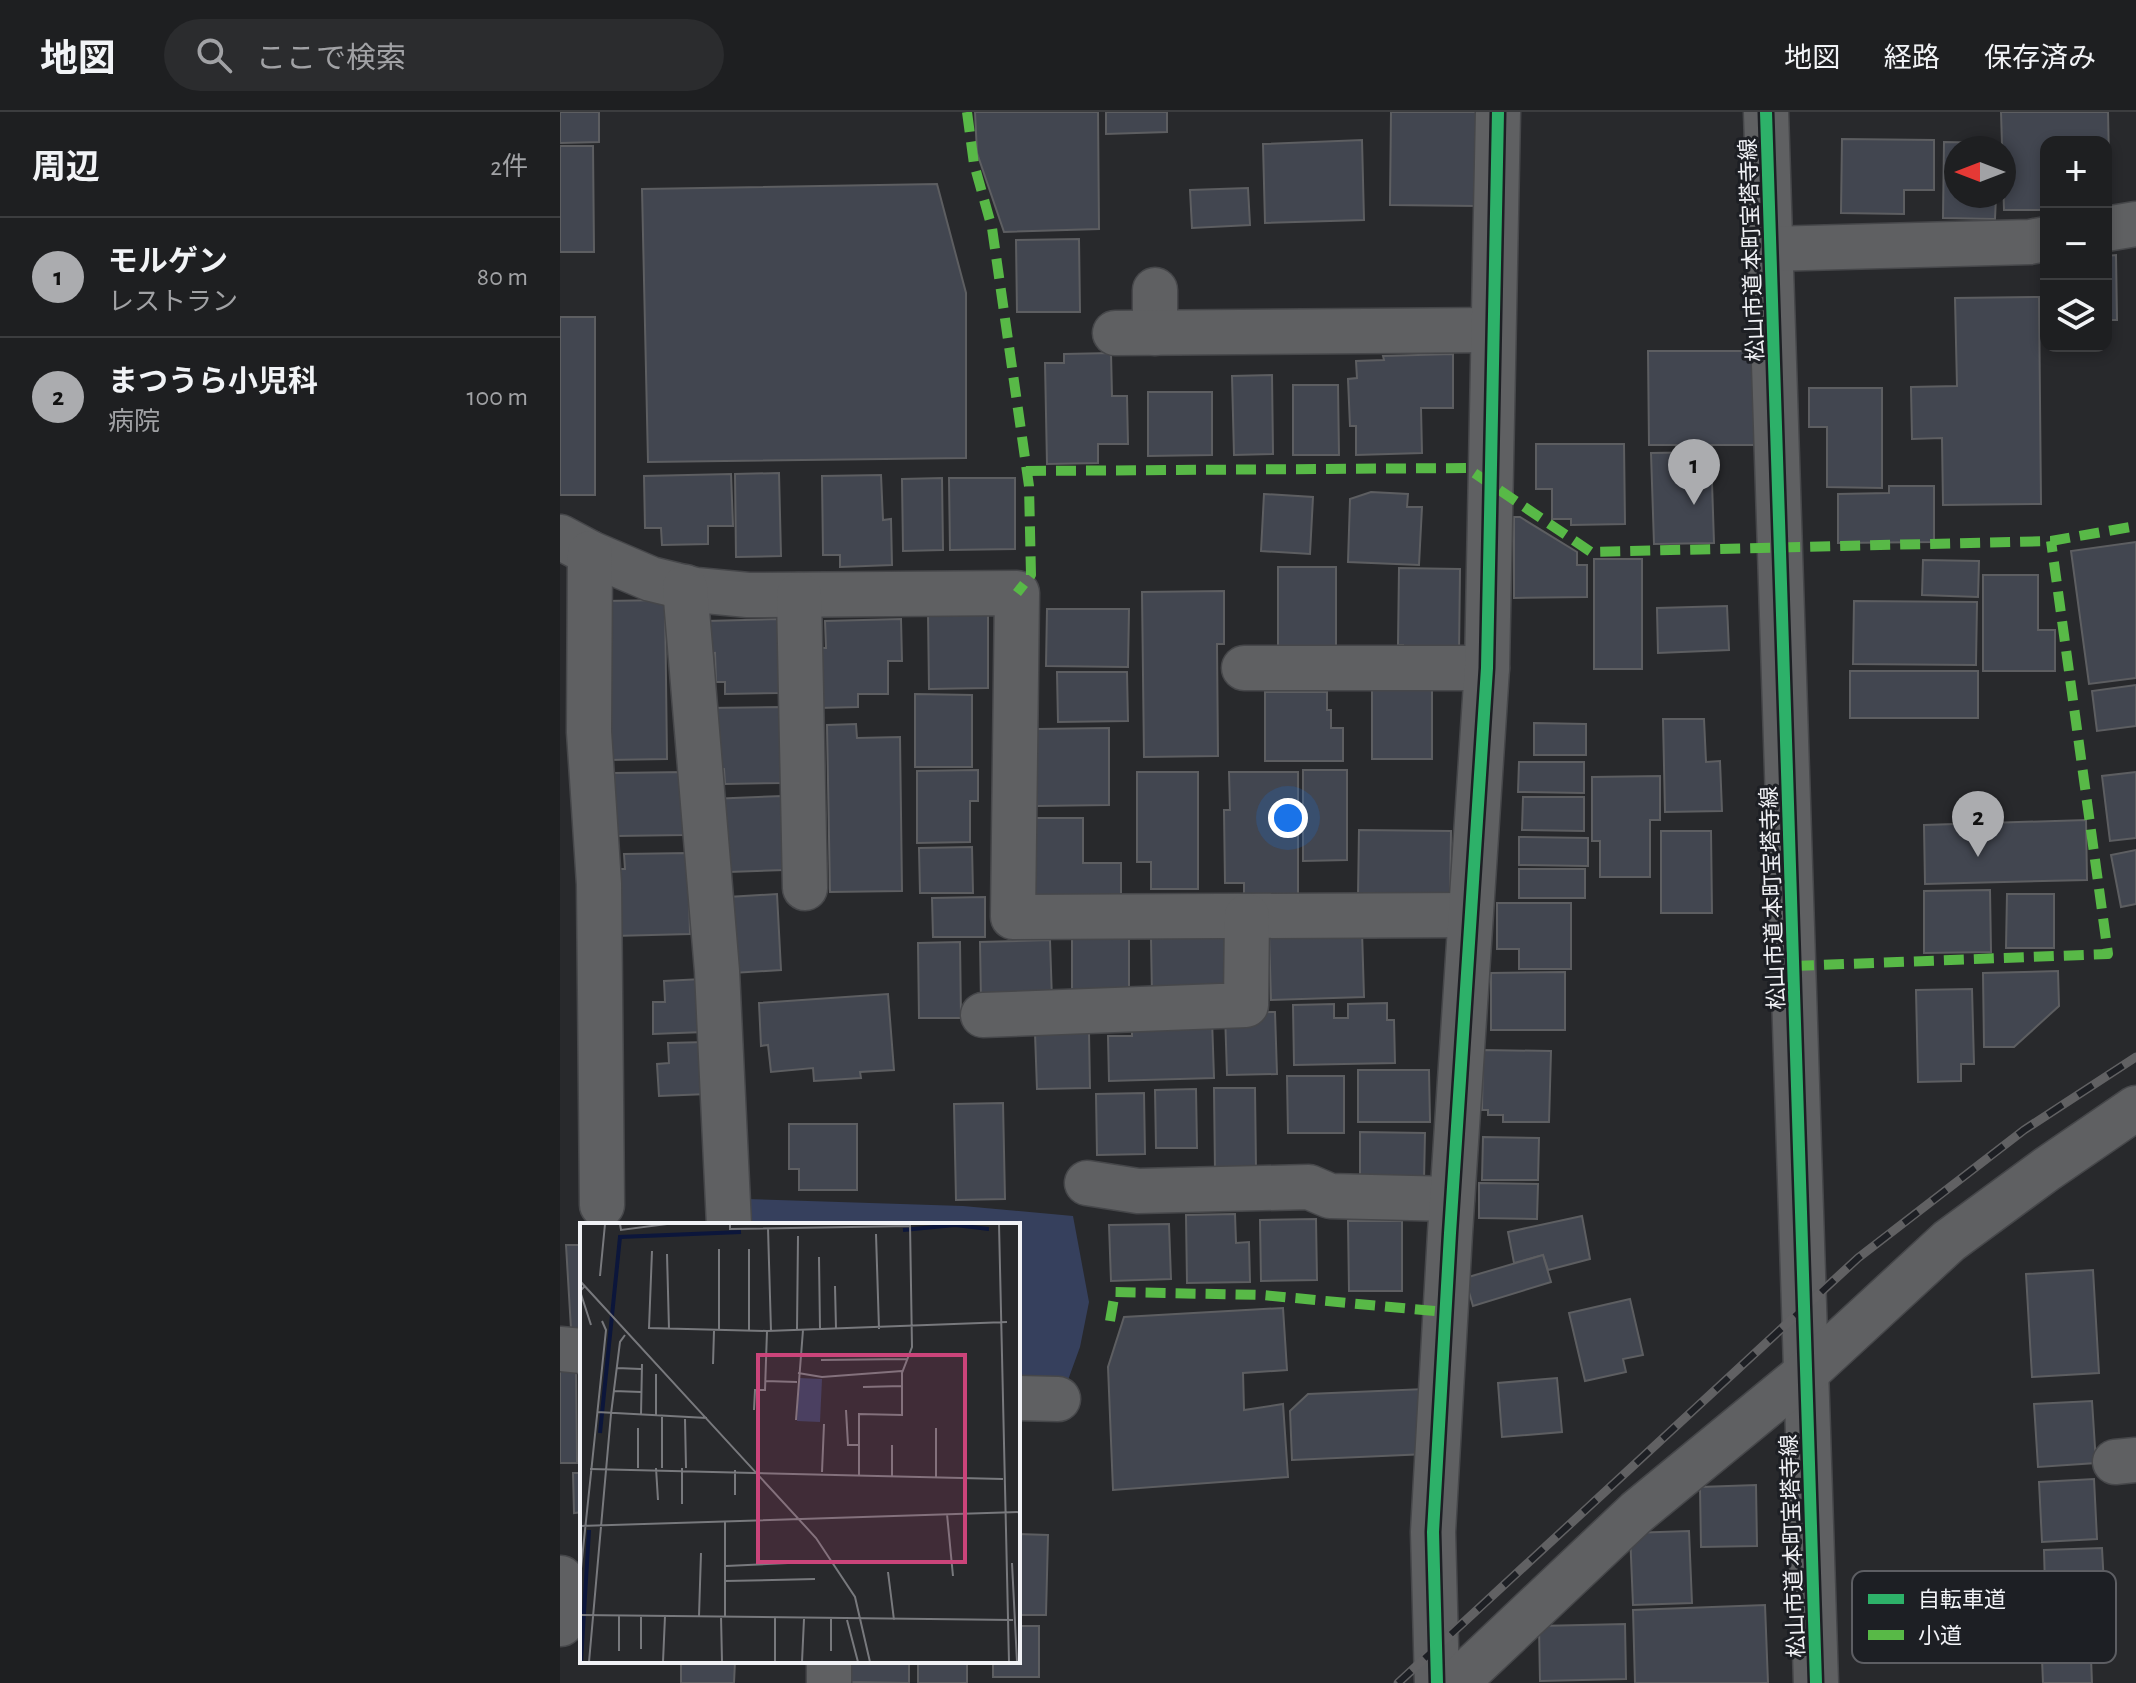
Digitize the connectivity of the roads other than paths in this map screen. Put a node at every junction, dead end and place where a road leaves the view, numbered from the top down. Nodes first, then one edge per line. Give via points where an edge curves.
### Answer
1 (1498, 112) edge
2 (1766, 112) edge
3 (2136, 224) edge
4 (2112, 228) edge
5 (2040, 240) edge
6 (1771, 249) junction
7 (1155, 290) dead end
8 (1493, 330) junction
9 (575, 545) edge
10 (685, 587) junction
11 (799, 595) junction
12 (1244, 668) dead end
13 (1487, 668) junction
14 (576, 783) edge
15 (805, 888) dead end
16 (1470, 915) junction
17 (1247, 916) junction
18 (983, 1015) dead end
19 (2136, 1108) edge
20 (1087, 1183) dead end
21 (1452, 1199) junction
22 (602, 1205) dead end
23 (729, 1223) edge
24 (560, 1349) edge
25 (580, 1351) edge
26 (1807, 1372) junction
27 (561, 1578) edge
28 (568, 1624) edge
29 (1437, 1683) edge
30 (1456, 1683) edge
31 (1816, 1683) edge

1 - 8 street
2 - 6 street, 松山市道 本町宝塔寺線
3 - 4 street
5 - 6 street
6 - 26 street, 松山市道 本町宝塔寺線
7 - 8 street via 1135,333
8 - 13 street
9 - 10 street via 651,579
9 - 14 street via 589,732
10 - 11 street
10 - 23 street via 717,971
11 - 15 street
11 - 17 street via 1017,593 1013,917
12 - 13 street
13 - 16 street
14 - 22 street via 599,884
16 - 17 street
16 - 21 street
17 - 18 street via 1246,1005
19 - 26 street via 1949,1241
20 - 21 street via 1138,1191 1309,1187 1330,1196
21 - 29 street via 1433,1532
24 - 25 street
26 - 30 street via 1637,1512
26 - 31 street, 松山市道 本町宝塔寺線
27 - 28 street

